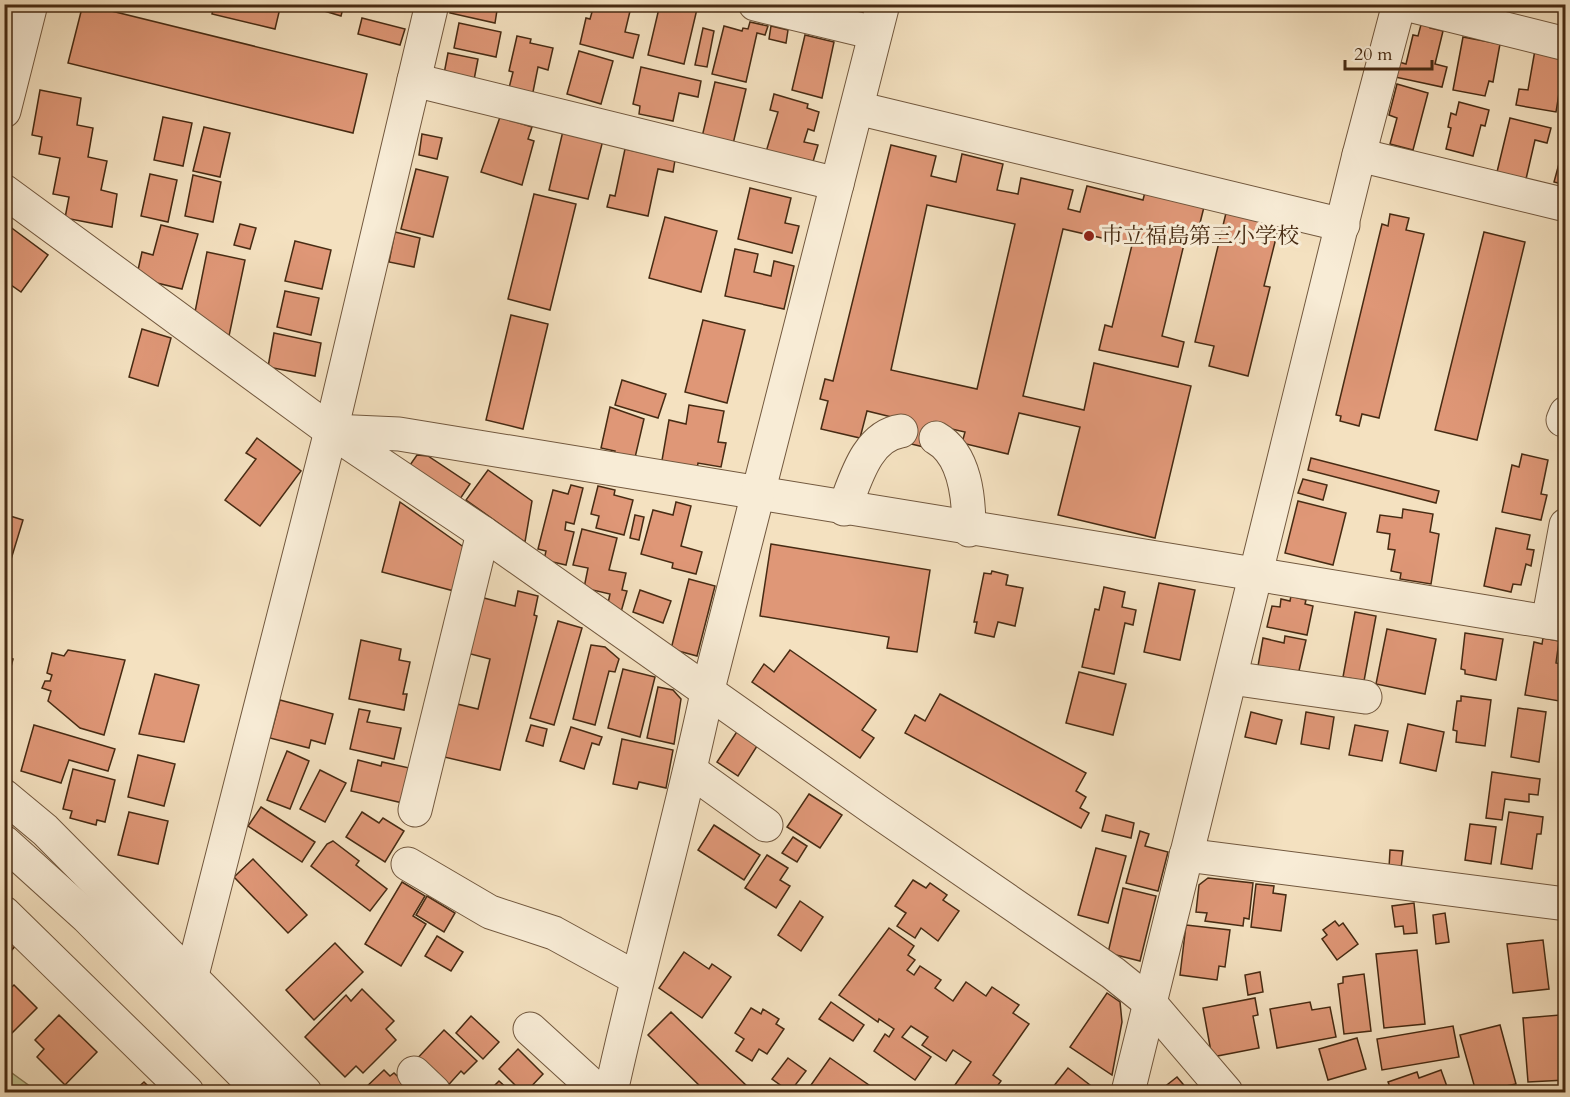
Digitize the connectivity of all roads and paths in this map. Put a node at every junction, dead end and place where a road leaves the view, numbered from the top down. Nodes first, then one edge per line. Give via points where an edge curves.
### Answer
1 (32, 4) edge
2 (432, 4) edge
3 (755, 4) edge
4 (1399, 4) edge
5 (1405, 4) edge
6 (879, 19) edge
7 (1566, 44) edge
8 (414, 80) junction
9 (857, 108) junction
10 (4, 111) edge
11 (1359, 155) junction
12 (837, 184) junction
13 (4, 191) edge
14 (1566, 205) edge
15 (1343, 225) junction
16 (331, 431) junction
17 (901, 431) dead end
18 (936, 438) dead end
19 (759, 495) junction
20 (844, 509) junction
21 (1566, 525) edge
22 (969, 530) junction
23 (483, 533) junction
24 (1257, 577) junction
25 (1557, 624) edge
26 (1231, 678) junction
27 (707, 693) junction
28 (1365, 697) dead end
29 (691, 771) junction
30 (4, 796) edge
31 (415, 810) dead end
32 (766, 825) dead end
33 (4, 842) edge
34 (1186, 855) junction
35 (408, 864) dead end
36 (1566, 904) edge
37 (4, 913) edge
38 (636, 978) junction
39 (191, 979) junction
40 (1149, 1002) junction
41 (531, 1029) dead end
42 (187, 1092) edge
43 (261, 1092) edge
44 (305, 1092) edge
45 (599, 1092) edge
46 (611, 1092) edge
47 (1128, 1092) edge
48 (1226, 1092) edge

1 - 10 street
2 - 8 street
3 - 6 street
4 - 11 street
5 - 7 street
6 - 9 street
8 - 12 street
8 - 16 street
9 - 12 street
9 - 15 street
11 - 14 street
11 - 15 street
12 - 19 street
13 - 16 street
15 - 24 street
16 - 19 street via 399,434
16 - 23 street
16 - 39 street
17 - 20 street via 884,438 864,460
18 - 22 street via 946,443 969,494
19 - 20 street
19 - 27 street
20 - 22 street
21 - 25 street
22 - 24 street
23 - 27 street
23 - 31 street
24 - 25 street
24 - 26 street
26 - 28 street
26 - 34 street
27 - 29 street
27 - 40 street via 1113,973
29 - 32 street
29 - 38 street
30 - 39 street via 45,831
33 - 43 street via 87,917
34 - 36 street
34 - 40 street
35 - 38 street via 490,912 554,933
37 - 42 street
38 - 46 street
39 - 44 street
40 - 47 street
40 - 48 street
41 - 45 street

